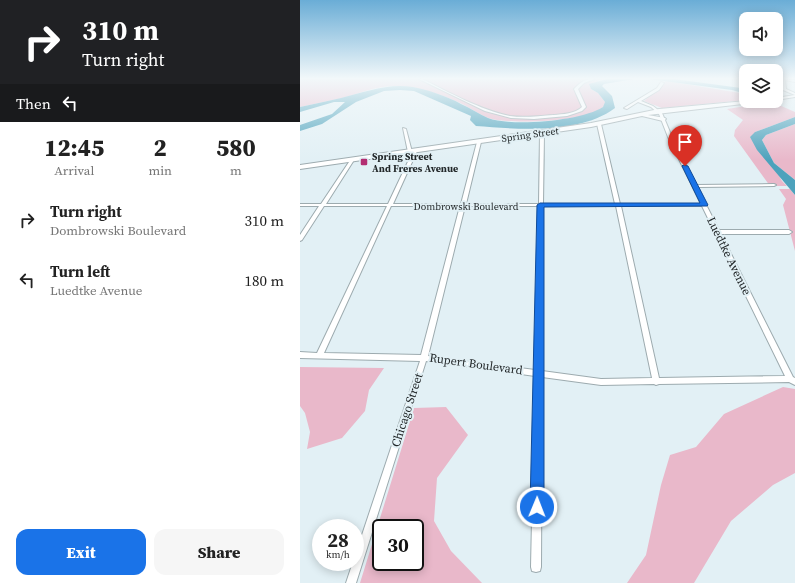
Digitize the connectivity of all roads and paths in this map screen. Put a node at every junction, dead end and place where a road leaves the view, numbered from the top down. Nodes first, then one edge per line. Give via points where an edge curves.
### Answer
1 (478, 106) edge
2 (584, 106) edge
3 (629, 106) edge
4 (653, 106) edge
5 (707, 106) edge
6 (626, 108) dead end
7 (659, 111) junction
8 (636, 115) junction
9 (663, 119) junction
10 (599, 124) junction
11 (404, 129) dead end
12 (542, 133) junction
13 (479, 142) junction
14 (412, 151) junction
15 (352, 160) junction
16 (300, 167) edge
17 (774, 185) dead end
18 (695, 186) junction
19 (300, 205) edge
20 (322, 205) junction
21 (540, 205) junction
22 (618, 205) junction
23 (704, 205) junction
24 (388, 206) junction
25 (462, 206) junction
26 (718, 232) junction
27 (789, 232) dead end
28 (300, 239) edge
29 (300, 355) edge
30 (319, 355) junction
31 (424, 358) junction
32 (540, 373) junction
33 (792, 381) edge
34 (656, 382) junction
35 (536, 567) dead end
36 (351, 583) edge

1 - 2 street via 511,117 534,118 567,115
3 - 6 street
4 - 7 street
5 - 7 main road, Spring Street
7 - 8 main road, Spring Street
7 - 9 street, Luedtke Avenue
8 - 9 main road
8 - 10 main road, Spring Street
9 - 18 street, Luedtke Avenue
10 - 12 main road, Spring Street
10 - 22 street
11 - 14 street
12 - 13 main road, Spring Street
12 - 21 street
13 - 14 main road, Spring Street
13 - 25 street, Chicago Street
14 - 15 main road, Spring Street
14 - 24 street
15 - 16 main road, Spring Street
15 - 20 street
17 - 18 street
18 - 23 street, Luedtke Avenue
19 - 20 street, Dombrowski Boulevard
20 - 24 street, Dombrowski Boulevard
20 - 28 street
21 - 22 street, Dombrowski Boulevard
21 - 25 street, Dombrowski Boulevard
21 - 32 street
22 - 23 street, Dombrowski Boulevard
22 - 34 street
23 - 26 street, Luedtke Avenue
24 - 25 street, Dombrowski Boulevard
24 - 30 street
25 - 31 street, Chicago Street
26 - 27 street
26 - 33 street, Luedtke Avenue
29 - 30 street, Rupert Boulevard
30 - 31 street, Rupert Boulevard
31 - 32 street, Rupert Boulevard
31 - 36 street, Chicago Street
32 - 34 street, Rupert Boulevard via 601,382
32 - 35 street
33 - 34 street, Rupert Boulevard

